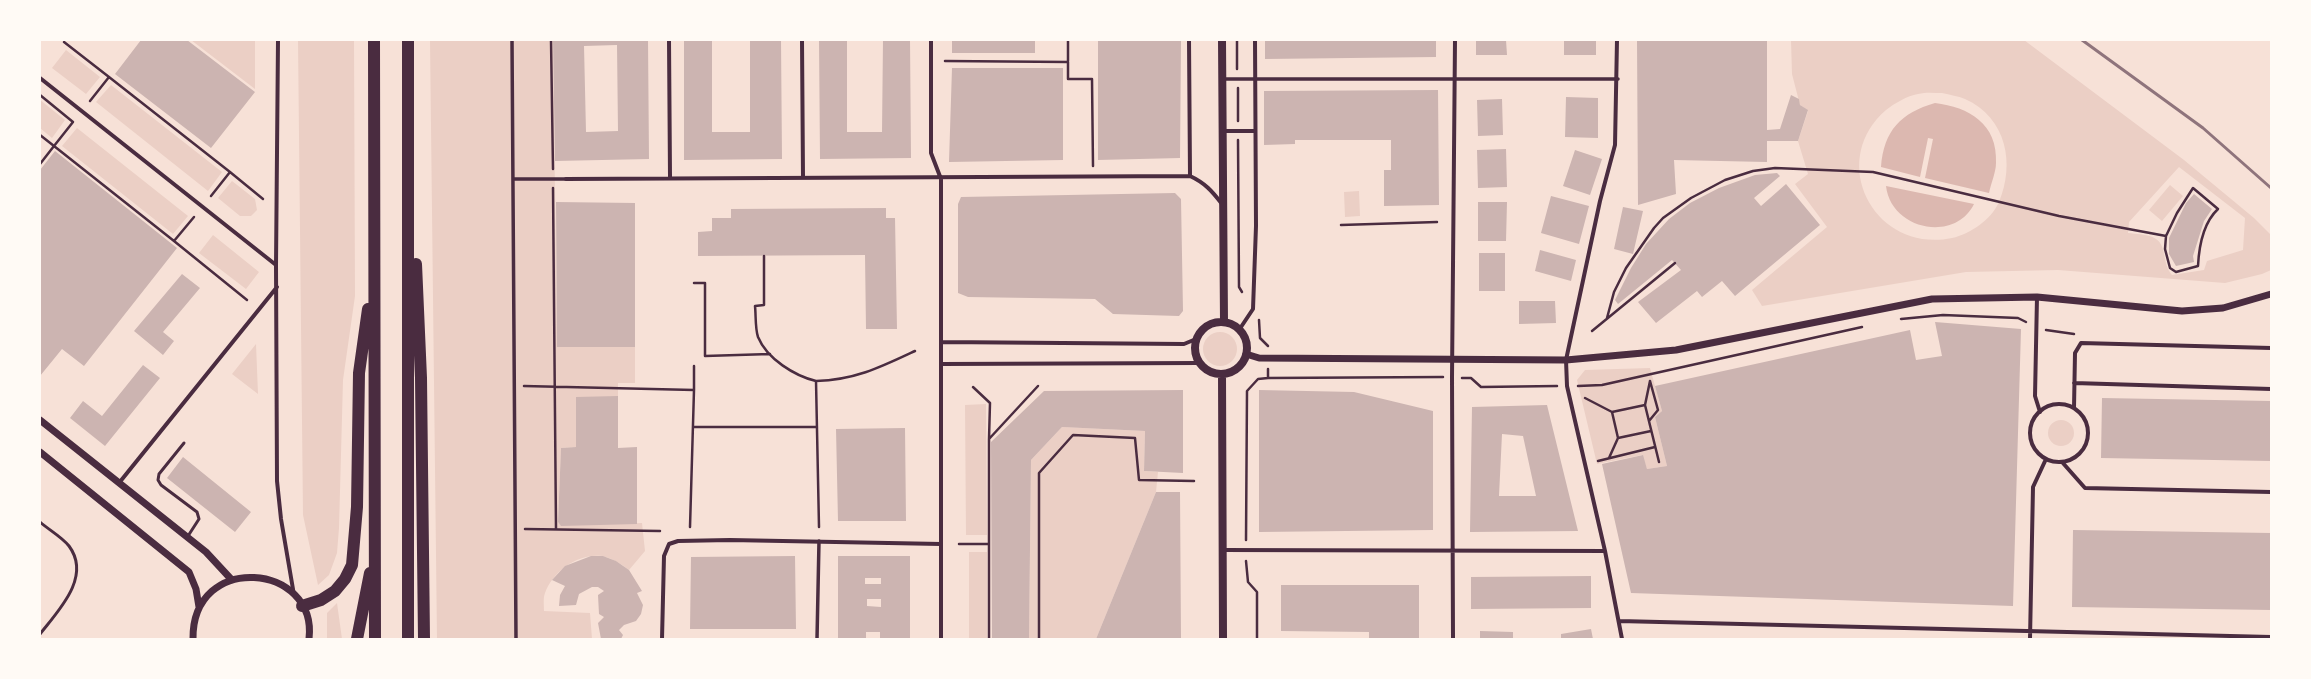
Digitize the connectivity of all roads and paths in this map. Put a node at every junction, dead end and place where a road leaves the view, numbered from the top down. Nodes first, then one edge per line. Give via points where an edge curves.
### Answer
1 (278, 40) edge
2 (374, 40) edge
3 (408, 40) edge
4 (512, 40) edge
5 (551, 40) edge
6 (669, 40) edge
7 (802, 40) edge
8 (932, 40) edge
9 (1068, 40) edge
10 (1189, 40) edge
11 (1222, 40) edge
12 (1256, 40) edge
13 (1455, 40) edge
14 (1617, 40) edge
15 (64, 42) dead end
16 (945, 61) dead end
17 (1068, 62) junction
18 (109, 77) junction
19 (40, 78) edge
20 (1222, 79) junction
21 (1255, 79) junction
22 (1455, 79) junction
23 (1618, 79) junction
24 (40, 95) edge
25 (90, 101) dead end
26 (408, 115) junction
27 (1222, 131) junction
28 (1255, 131) junction
29 (40, 135) edge
30 (54, 146) junction
31 (40, 164) edge
32 (1093, 166) dead end
33 (230, 172) junction
34 (1190, 176) junction
35 (670, 177) junction
36 (803, 177) junction
37 (513, 179) junction
38 (553, 179) junction
39 (566, 179) joint
40 (941, 179) junction
41 (211, 196) dead end
42 (263, 199) dead end
43 (1222, 204) junction
44 (194, 217) dead end
45 (1437, 222) dead end
46 (1341, 225) dead end
47 (2166, 236) junction
48 (174, 241) junction
49 (764, 256) dead end
50 (1675, 263) dead end
51 (276, 265) junction
52 (374, 268) junction
53 (694, 283) dead end
54 (277, 286) junction
55 (2271, 294) edge
56 (2037, 297) junction
57 (247, 300) dead end
58 (1607, 318) junction
59 (1224, 322) junction
60 (1239, 330) junction
61 (1592, 331) dead end
62 (1196, 339) junction
63 (941, 342) junction
64 (2271, 348) edge
65 (915, 351) dead end
66 (771, 354) junction
67 (1246, 354) junction
68 (1452, 359) junction
69 (1566, 360) junction
70 (942, 364) junction
71 (1199, 364) junction
72 (694, 366) dead end
73 (1222, 374) junction
74 (816, 381) junction
75 (2074, 383) junction
76 (515, 386) junction
77 (555, 386) junction
78 (1038, 386) dead end
79 (973, 387) dead end
80 (2271, 389) edge
81 (694, 390) junction
82 (1585, 398) dead end
83 (1645, 405) junction
84 (2074, 408) junction
85 (1612, 412) junction
86 (2040, 412) junction
87 (40, 420) edge
88 (1648, 421) junction
89 (693, 427) junction
90 (817, 427) junction
91 (1651, 430) junction
92 (1618, 438) junction
93 (989, 439) junction
94 (184, 443) dead end
95 (1655, 447) junction
96 (40, 452) edge
97 (1609, 458) junction
98 (2046, 459) junction
99 (1598, 461) dead end
100 (1659, 462) dead end
101 (2062, 462) junction
102 (1194, 481) dead end
103 (119, 483) junction
104 (2271, 492) edge
105 (40, 522) edge
106 (690, 527) dead end
107 (819, 527) dead end
108 (517, 529) junction
109 (556, 530) junction
110 (660, 531) dead end
111 (187, 536) junction
112 (819, 541) junction
113 (941, 544) junction
114 (959, 544) dead end
115 (989, 544) junction
116 (374, 550) junction
117 (1222, 550) junction
118 (1454, 551) junction
119 (1605, 551) junction
120 (231, 579) junction
121 (294, 595) junction
122 (302, 606) junction
123 (199, 607) junction
124 (1619, 621) junction
125 (2031, 631) junction
126 (40, 634) edge
127 (2271, 637) edge
128 (193, 639) edge
129 (309, 639) edge
130 (357, 639) edge
131 (375, 639) edge
132 (408, 639) edge
133 (424, 639) edge
134 (516, 639) edge
135 (662, 639) edge
136 (817, 639) edge
137 (941, 639) edge
138 (989, 639) edge
139 (1039, 639) edge
140 (1223, 639) edge
141 (1453, 639) edge
142 (1622, 639) edge
143 (2030, 639) edge

1 - 51 street
2 - 52 highway
3 - 26 highway
4 - 37 street
5 - 38 path
6 - 35 street
7 - 36 street
8 - 40 street via 931,153
9 - 17 path
10 - 34 street
11 - 20 main road
12 - 21 street
13 - 22 street
14 - 23 street
15 - 18 path
16 - 17 path
17 - 32 path via 1068,79 1092,79
18 - 25 path
18 - 33 path
19 - 51 street
20 - 21 street
20 - 27 main road
21 - 22 street
21 - 28 street
22 - 23 street
22 - 68 street
23 - 69 street via 1615,145 1600,201
24 - 30 path via 73,122
26 - 132 highway
26 - 133 highway via 421,378
27 - 28 street
27 - 43 main road
28 - 60 street via 1256,226 1253,309
29 - 30 path
30 - 31 path
30 - 48 path
33 - 41 path
33 - 42 path
34 - 40 street
34 - 43 street via 1201,181
35 - 36 street
35 - 39 street
36 - 40 street
37 - 38 street
37 - 76 street
38 - 39 street
38 - 77 path
40 - 63 street
43 - 59 main road
44 - 48 path
45 - 46 path
47 - 47 path via 2193,188 2218,209 2206,226 2198,249 2198,266 2176,272 2170,268 2165,249
47 - 58 path via 2059,216 1873,172 1775,168 1753,171 1725,180 1691,198 1663,218 1626,268 1614,292
48 - 57 path
49 - 66 path via 764,305 755,306 758,336
50 - 58 path
51 - 54 street
52 - 116 highway
52 - 122 highway via 359,373 352,565 335,591 321,600
53 - 66 path via 705,283 705,356
54 - 103 street
54 - 121 street via 277,481
55 - 56 street via 2223,308 2182,311
56 - 69 street via 1932,299 1676,350
56 - 86 street via 2035,396
58 - 61 path
59 - 60 main road
59 - 62 main road via 1207,326
60 - 67 main road via 1244,337
62 - 63 street via 1184,344
62 - 71 main road via 1195,356
63 - 70 street
64 - 75 street via 2081,342 2075,353
65 - 74 path via 870,372 844,380
66 - 74 path via 802,378
67 - 68 street via 1259,358
67 - 73 main road via 1238,368
68 - 69 street
68 - 118 street
69 - 119 street via 1567,386
70 - 71 street
70 - 113 street
71 - 73 main road via 1213,373
72 - 81 path
73 - 117 main road
74 - 90 path
75 - 80 street
75 - 84 street
76 - 77 path
76 - 108 street
77 - 81 path
77 - 109 path
78 - 93 path
79 - 93 path via 990,403
81 - 89 path
82 - 85 path
83 - 85 path
83 - 88 path
83 - 88 path via 1650,381 1658,410
84 - 86 street via 2056,405
84 - 101 street via 2086,421 2088,439 2078,455
85 - 92 path
86 - 98 street via 2034,419 2030,437 2039,454
87 - 103 street
88 - 91 path
89 - 90 path
89 - 106 path
90 - 107 path
91 - 92 path
91 - 95 path
92 - 97 path
93 - 115 path
94 - 111 lane via 159,474 158,480 197,512 199,519
95 - 97 path
95 - 100 path
96 - 123 street via 189,572 196,589
97 - 99 path
98 - 101 street
98 - 125 street via 2033,487
101 - 104 street via 2085,488
102 - 139 path via 1139,480 1135,438 1073,435 1039,473
103 - 111 street
105 - 126 lane via 69,546 76,563 75,580 69,596
108 - 109 path
108 - 134 street
109 - 110 path
111 - 120 street
112 - 113 street
112 - 135 street via 718,540 678,541 669,544 664,556 662,575
112 - 136 street
113 - 137 street
114 - 115 path
115 - 138 path
116 - 130 highway
116 - 131 highway
117 - 118 street
117 - 140 main road
118 - 119 street
118 - 141 street
119 - 124 street
120 - 121 street via 248,576 265,578 281,584
120 - 123 street via 218,586
121 - 122 street
122 - 129 street via 306,615
123 - 128 street via 193,626
124 - 125 street
124 - 142 street
125 - 127 street
125 - 143 street

